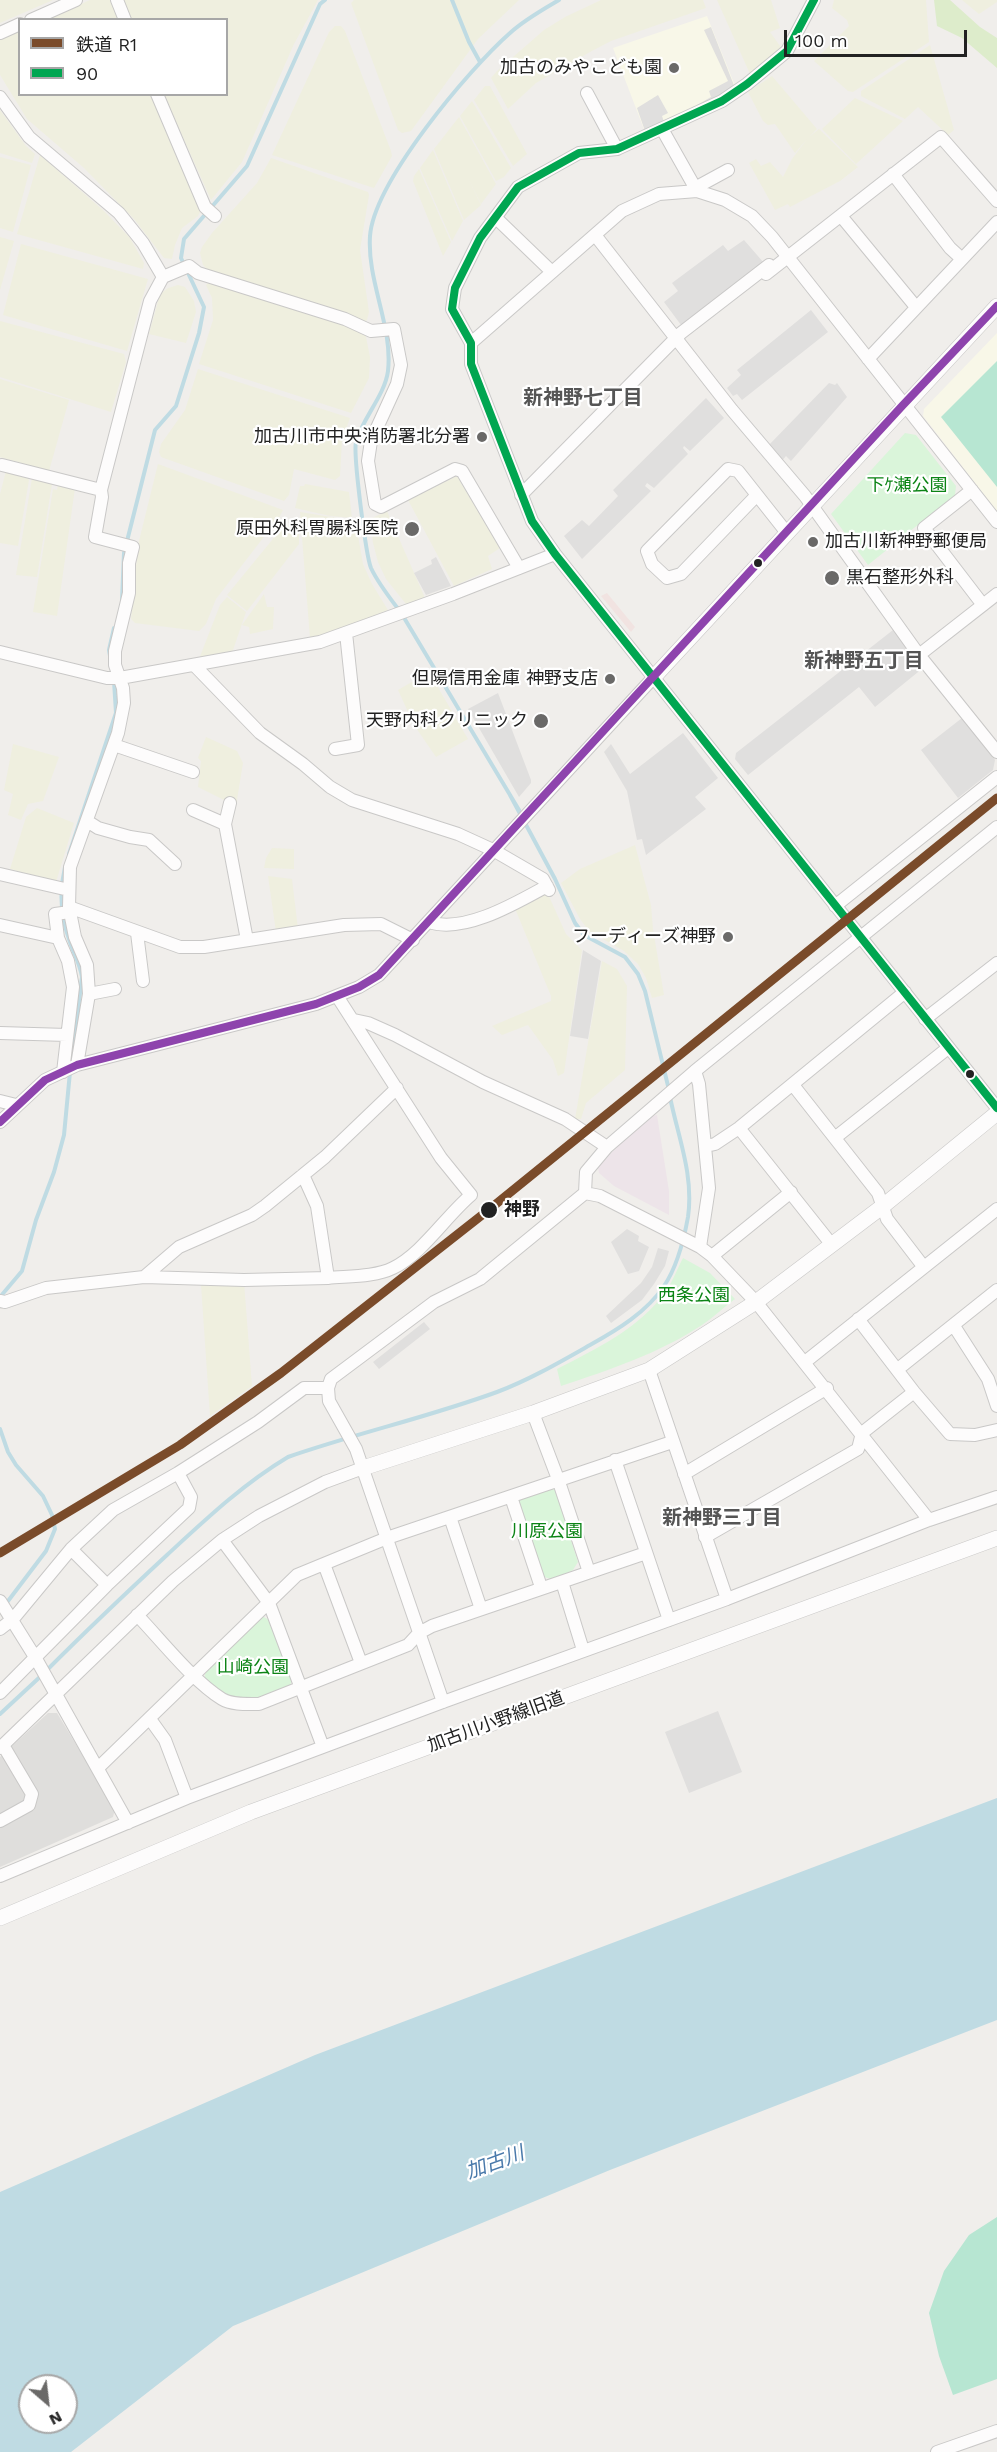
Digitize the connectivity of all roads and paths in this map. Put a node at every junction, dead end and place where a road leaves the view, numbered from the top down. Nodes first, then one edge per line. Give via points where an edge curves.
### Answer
1 (76, 0) edge
2 (117, 0) edge
3 (814, 0) edge
4 (36, 18) edge
5 (124, 18) edge
6 (18, 25) edge
7 (0, 33) edge
8 (587, 93) dead end
9 (158, 96) edge
10 (0, 97) edge
11 (662, 129) junction
12 (617, 149) junction
13 (728, 170) dead end
14 (893, 174) junction
15 (696, 190) junction
16 (997, 201) edge
17 (215, 216) dead end
18 (842, 216) junction
19 (496, 218) junction
20 (997, 222) edge
21 (595, 236) junction
22 (788, 257) junction
23 (962, 259) junction
24 (769, 265) dead end
25 (551, 270) junction
26 (163, 277) junction
27 (754, 284) dead end
28 (997, 306) edge
29 (916, 307) junction
30 (675, 339) junction
31 (471, 343) junction
32 (868, 360) junction
33 (903, 405) junction
34 (1, 468) edge
35 (100, 490) junction
36 (972, 490) junction
37 (521, 495) junction
38 (757, 495) junction
39 (812, 506) junction
40 (997, 522) edge
41 (787, 533) junction
42 (555, 554) junction
43 (519, 568) junction
44 (997, 594) edge
45 (983, 605) junction
46 (346, 633) junction
47 (0, 652) edge
48 (919, 655) junction
49 (195, 666) junction
50 (120, 678) junction
51 (653, 678) junction
52 (114, 745) junction
53 (335, 749) dead end
54 (997, 752) edge
55 (193, 772) dead end
56 (997, 777) edge
57 (230, 803) dead end
58 (193, 810) dead end
59 (87, 821) junction
60 (225, 824) junction
61 (997, 827) edge
62 (493, 850) junction
63 (175, 864) dead end
64 (0, 874) edge
65 (69, 890) junction
66 (835, 906) junction
67 (69, 909) junction
68 (429, 922) junction
69 (0, 925) edge
70 (137, 933) junction
71 (58, 938) junction
72 (861, 938) junction
73 (247, 940) junction
74 (413, 940) junction
75 (997, 963) edge
76 (142, 981) dead end
77 (115, 989) dead end
78 (905, 992) junction
79 (89, 994) junction
80 (337, 996) junction
81 (926, 1019) junction
82 (354, 1020) junction
83 (0, 1033) edge
84 (67, 1035) junction
85 (948, 1048) junction
86 (77, 1065) junction
87 (695, 1071) junction
88 (63, 1072) junction
89 (793, 1084) junction
90 (397, 1088) junction
91 (0, 1101) edge
92 (16, 1105) junction
93 (997, 1108) edge
94 (997, 1113) edge
95 (0, 1122) edge
96 (739, 1128) junction
97 (836, 1137) junction
98 (706, 1146) junction
99 (607, 1147) junction
100 (303, 1174) junction
101 (791, 1192) junction
102 (585, 1193) junction
103 (883, 1206) junction
104 (996, 1212) edge
105 (832, 1245) junction
106 (700, 1247) junction
107 (712, 1256) junction
108 (923, 1266) junction
109 (144, 1276) junction
110 (328, 1278) junction
111 (997, 1290) edge
112 (2, 1301) edge
113 (756, 1302) junction
114 (858, 1319) junction
115 (954, 1326) junction
116 (805, 1362) junction
117 (898, 1370) junction
118 (649, 1371) junction
119 (992, 1375) edge
120 (328, 1388) junction
121 (827, 1388) junction
122 (914, 1392) junction
123 (997, 1406) edge
124 (533, 1413) junction
125 (997, 1430) edge
126 (862, 1433) junction
127 (672, 1442) junction
128 (615, 1460) junction
129 (363, 1468) junction
130 (178, 1473) junction
131 (684, 1474) junction
132 (558, 1479) junction
133 (512, 1497) junction
134 (997, 1497) edge
135 (450, 1517) junction
136 (929, 1520) junction
137 (705, 1537) junction
138 (387, 1538) junction
139 (997, 1538) edge
140 (222, 1540) junction
141 (71, 1549) junction
142 (646, 1553) junction
143 (324, 1564) junction
144 (589, 1572) junction
145 (562, 1582) junction
146 (107, 1585) junction
147 (541, 1587) junction
148 (727, 1599) junction
149 (0, 1601) edge
150 (269, 1603) junction
151 (481, 1609) junction
152 (137, 1615) junction
153 (12, 1617) junction
154 (669, 1620) junction
155 (0, 1629) edge
156 (419, 1632) junction
157 (583, 1650) junction
158 (35, 1657) junction
159 (361, 1663) junction
160 (194, 1675) junction
161 (301, 1687) junction
162 (0, 1693) edge
163 (56, 1695) junction
164 (443, 1702) junction
165 (150, 1719) junction
166 (2, 1746) edge
167 (322, 1747) junction
168 (98, 1768) junction
169 (187, 1798) junction
170 (0, 1821) edge
171 (128, 1823) junction
172 (0, 1876) edge
173 (0, 1918) edge
174 (997, 2431) edge
175 (937, 2452) edge

1 - 4 street
2 - 5 street
3 - 11 street via 787,51 770,67 722,101
6 - 7 street
8 - 12 street
9 - 17 street via 205,207
10 - 26 street via 29,137 119,213
11 - 12 street
11 - 15 street
12 - 19 street via 579,153 518,187
13 - 15 street
14 - 16 street via 944,137
14 - 18 street
14 - 23 street
15 - 21 street via 659,194 638,202
15 - 22 street via 725,200 752,216
18 - 22 street
18 - 29 street
19 - 25 street
19 - 31 street via 480,238 455,288 452,309
20 - 23 street
21 - 25 street
21 - 30 street
22 - 27 street
22 - 32 street
23 - 29 street
24 - 30 street
25 - 31 street
26 - 35 street via 150,301
26 - 43 street via 189,266 198,273 345,319 371,331 394,329 400,365 397,384 371,441 368,461 375,504 381,507 455,469 462,471
28 - 33 street
29 - 32 street
30 - 37 street
30 - 39 street
31 - 37 street via 471,364
32 - 33 street
33 - 36 street
33 - 39 street
34 - 35 street
35 - 50 street via 95,537 132,547 129,593 115,651
36 - 40 street
36 - 45 street via 924,528
37 - 42 street via 532,521
38 - 38 street via 738,471 728,469 647,552 652,564 667,578 681,574
38 - 41 street
39 - 41 street
39 - 48 street
41 - 51 street
42 - 43 street
42 - 51 street
43 - 46 street
44 - 45 street
45 - 48 street
46 - 49 street via 320,642
46 - 53 street via 358,745
47 - 50 street via 90,675
48 - 54 street
49 - 50 street
49 - 62 street via 260,733 330,787 352,800 458,834
50 - 52 street via 124,703
51 - 62 street
51 - 66 street
52 - 55 street via 172,773
52 - 59 street
56 - 66 street
57 - 60 street
58 - 60 street
59 - 63 street via 98,828 149,840
59 - 65 street via 70,867
60 - 73 street
61 - 72 street
62 - 68 street
62 - 68 street via 543,879 548,888 458,925
64 - 65 street
65 - 67 street
66 - 72 street
67 - 70 street
67 - 71 street via 55,914
67 - 79 street via 87,965
68 - 74 street
69 - 71 street
70 - 73 street via 180,947
70 - 76 street
71 - 84 street via 74,987
72 - 78 street
72 - 87 street
73 - 74 street via 344,925 381,924
74 - 80 street via 379,975
75 - 81 street
77 - 79 street
78 - 81 street
78 - 89 street
79 - 86 street
80 - 82 street
80 - 86 street
81 - 85 street
82 - 90 street
82 - 99 street via 395,1035 483,1082 565,1119
83 - 84 street
84 - 88 street
85 - 93 street
85 - 97 street
86 - 88 street
87 - 98 street
87 - 99 street
88 - 92 street via 45,1080
89 - 96 street
89 - 97 street
90 - 100 street
90 - 110 street via 441,1158 471,1195 437,1231 393,1268
91 - 92 street
92 - 95 street
94 - 103 street
96 - 98 street
96 - 101 street
97 - 103 street via 878,1192
98 - 106 street via 709,1188
99 - 102 street via 586,1172
100 - 109 street via 252,1215 179,1247
100 - 110 street via 317,1206
101 - 105 street
101 - 107 street
102 - 106 street
102 - 120 street via 480,1279 434,1302 383,1339 331,1379
103 - 105 street
103 - 108 street via 887,1219
104 - 108 street
105 - 113 street
106 - 107 street
107 - 113 street
108 - 114 street
109 - 110 street
109 - 112 street via 46,1288
111 - 115 street
113 - 116 street
113 - 118 street
114 - 116 street
114 - 117 street
115 - 117 street
115 - 119 street
116 - 121 street
117 - 122 street
118 - 124 street
118 - 127 street
119 - 123 street
120 - 129 street via 329,1401
120 - 130 street via 304,1388
121 - 126 street
121 - 131 street
122 - 125 street via 951,1434 975,1436
122 - 126 street
124 - 129 street
124 - 132 street
126 - 136 street
126 - 137 street via 858,1449
127 - 128 street
127 - 131 street
128 - 132 street
128 - 142 street
129 - 138 street
129 - 140 street via 325,1482
130 - 141 street via 113,1510
130 - 146 street via 191,1497 189,1508
131 - 137 street
132 - 133 street
132 - 144 street
133 - 135 street
133 - 147 street
134 - 136 street
135 - 138 street
135 - 151 street
136 - 148 street
137 - 148 street
138 - 143 street
138 - 156 street
139 - 173 street, 加古川小野線旧道 via 251,1812
140 - 150 street
140 - 152 street
141 - 146 street
141 - 153 street
142 - 144 street
142 - 154 street
143 - 150 street via 297,1575
143 - 159 street
144 - 145 street
145 - 147 street
145 - 157 street
146 - 158 street
147 - 151 street
148 - 154 street
149 - 153 street
150 - 160 street
150 - 161 street
151 - 156 street
152 - 160 street
152 - 163 street
153 - 155 street
153 - 158 street
154 - 157 street
156 - 159 street via 408,1645
156 - 164 street
157 - 164 street
158 - 162 street
158 - 163 street
159 - 161 street
160 - 161 street via 223,1699 238,1704 259,1704
160 - 165 street
161 - 167 street
163 - 166 street
163 - 168 street
164 - 167 street
165 - 168 street
165 - 169 street via 165,1740
166 - 170 street via 32,1794 29,1805
167 - 169 street
168 - 171 street
169 - 171 street
171 - 172 street
174 - 175 street

